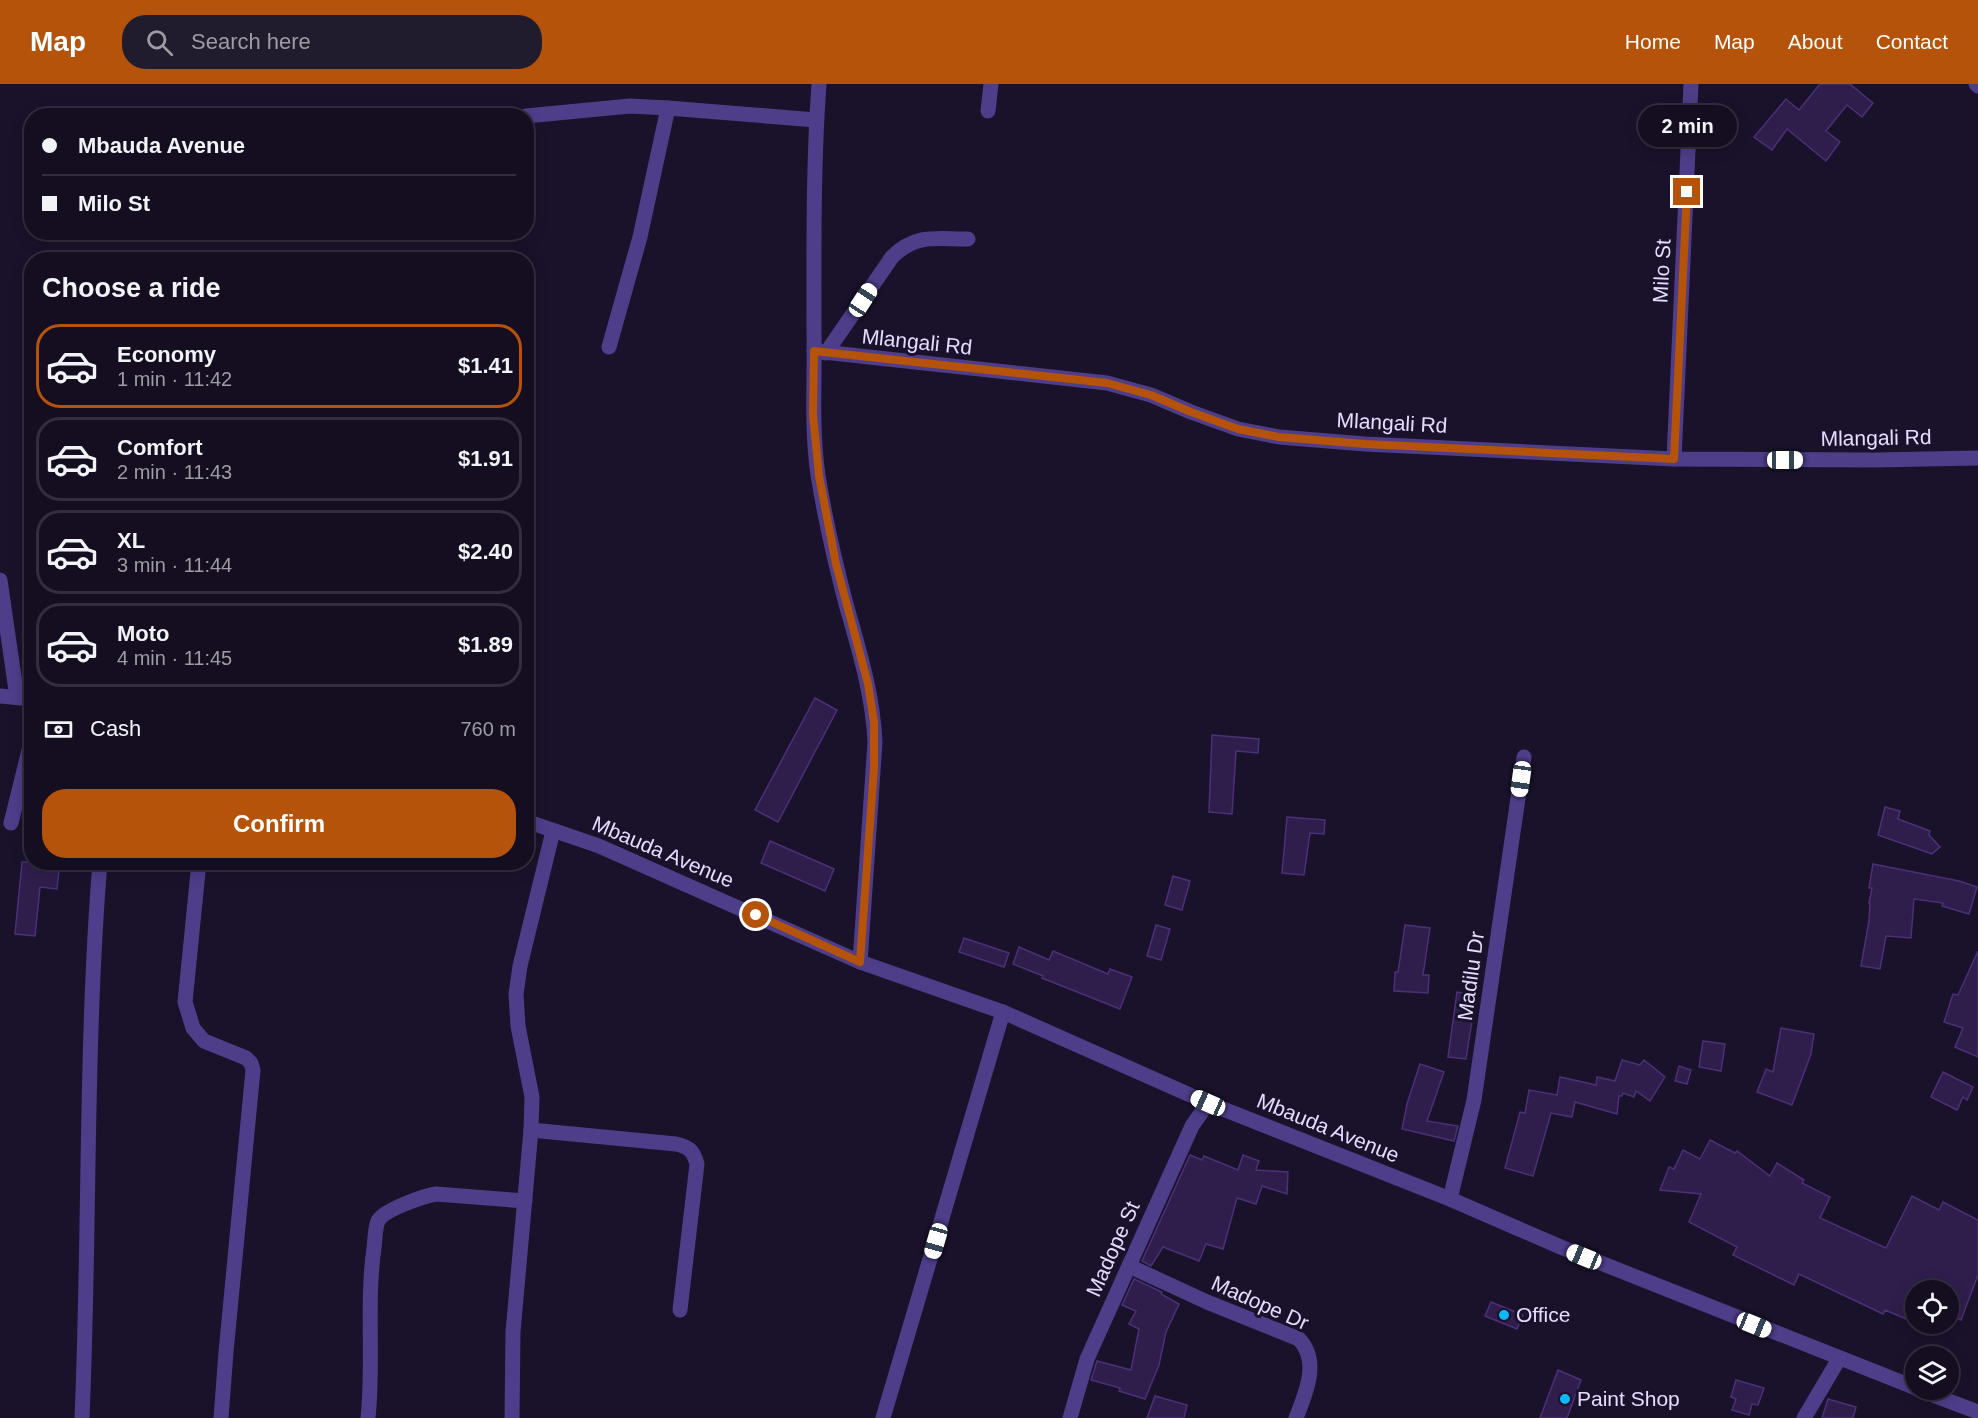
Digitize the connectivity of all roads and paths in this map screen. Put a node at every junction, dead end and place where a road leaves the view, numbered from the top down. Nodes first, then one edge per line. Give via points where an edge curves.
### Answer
1 (819, 84) edge
2 (991, 84) edge
3 (1691, 84) edge
4 (668, 108) junction
5 (988, 111) dead end
6 (534, 115) edge
7 (816, 120) junction
8 (968, 239) dead end
9 (609, 347) dead end
10 (820, 352) junction
11 (1978, 458) edge
12 (1674, 459) junction
13 (0, 580) edge
14 (0, 696) edge
15 (24, 698) edge
16 (1524, 757) dead end
17 (24, 770) edge
18 (11, 823) dead end
19 (534, 824) edge
20 (553, 831) junction
21 (99, 870) edge
22 (198, 870) edge
23 (860, 962) junction
24 (1003, 1012) junction
25 (1208, 1103) junction
26 (531, 1130) junction
27 (1450, 1199) junction
28 (525, 1201) junction
29 (1129, 1266) junction
30 (680, 1310) dead end
31 (1839, 1359) junction
32 (1905, 1385) edge
33 (1944, 1400) edge
34 (1978, 1413) edge
35 (82, 1418) edge
36 (221, 1418) edge
37 (368, 1418) edge
38 (512, 1418) edge
39 (883, 1418) edge
40 (1070, 1418) edge
41 (1296, 1418) edge
42 (1804, 1418) edge

1 - 7 street
2 - 5 street
3 - 12 street, Milo St
4 - 6 street via 630,106
4 - 7 street
4 - 9 street via 640,237
7 - 10 street
8 - 10 street via 921,238 902,247
10 - 12 street, Mlangali Rd via 1107,383 1151,395 1238,429 1279,437
10 - 23 street via 813,415 819,476 874,722
11 - 12 street, Mlangali Rd
13 - 15 street
14 - 15 street
16 - 27 street, Madilu Dr via 1474,1100
17 - 18 street
19 - 20 street, Mbauda Avenue
20 - 23 street, Mbauda Avenue via 598,846
20 - 26 street via 516,994 532,1097
21 - 35 street via 92,987
22 - 36 street via 185,1002 193,1028 204,1041 246,1058 253,1070
23 - 24 street, Mbauda Avenue
24 - 25 street, Mbauda Avenue
24 - 39 street
25 - 27 street, Mbauda Avenue
25 - 29 street, Madope St via 1192,1126
26 - 28 street
26 - 30 street via 689,1148 697,1164
27 - 31 street, Mbauda Avenue
28 - 37 street via 436,1194 385,1214 378,1221 369,1281 372,1363
28 - 38 street via 513,1332
29 - 40 street, Madope St via 1087,1359
29 - 41 street, Madope Dr via 1299,1339 1312,1362
31 - 32 street, Mbauda Avenue
31 - 42 street
33 - 34 street, Mbauda Avenue

